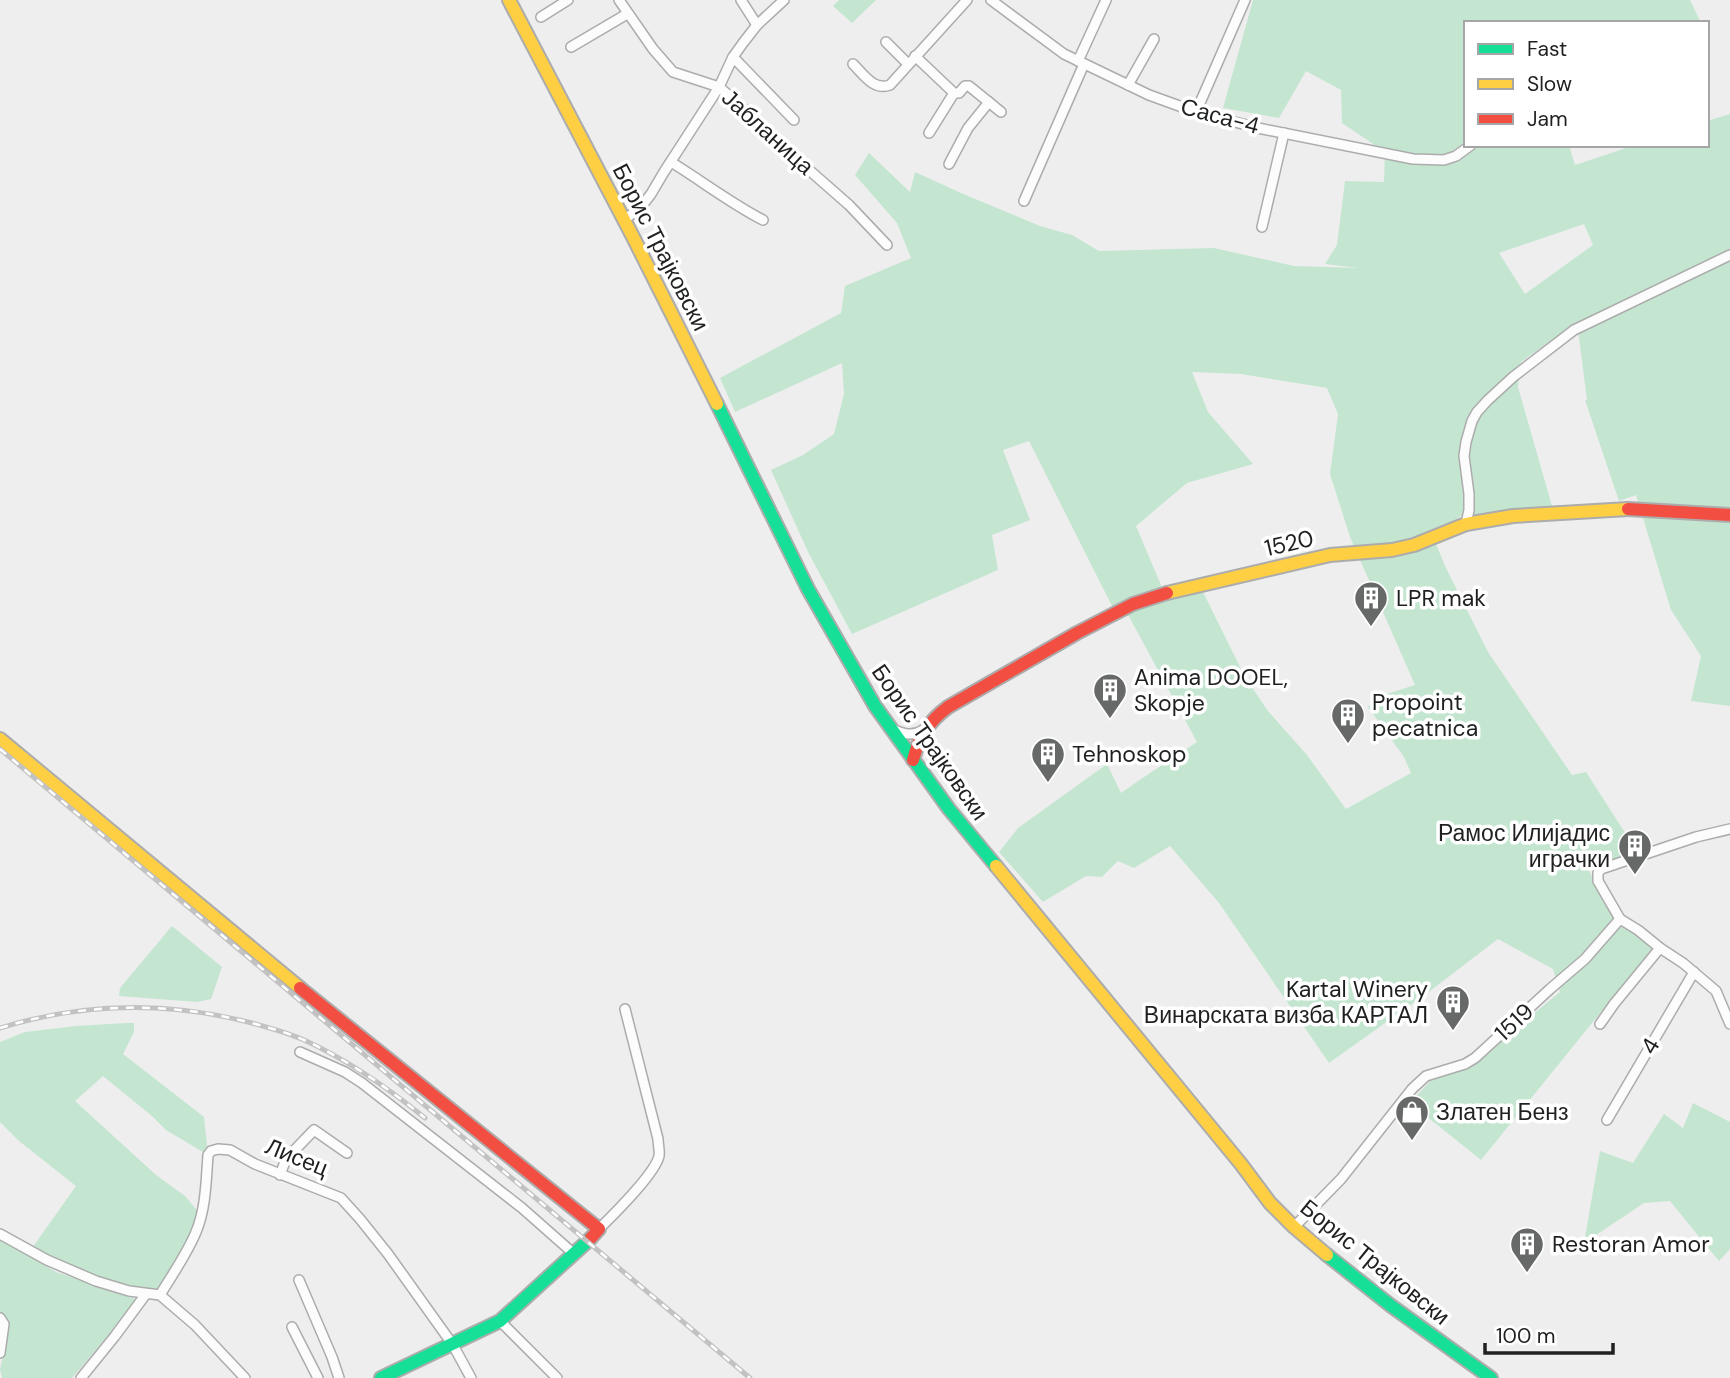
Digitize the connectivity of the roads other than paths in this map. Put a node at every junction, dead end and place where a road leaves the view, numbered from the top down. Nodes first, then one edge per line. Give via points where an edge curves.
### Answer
1 (509, 0) edge
2 (619, 0) edge
3 (741, 0) edge
4 (784, 0) edge
5 (967, 0) edge
6 (991, 0) edge
7 (1106, 0) edge
8 (1245, 0) edge
9 (564, 1) edge
10 (627, 13) junction
11 (541, 17) dead end
12 (757, 25) junction
13 (1154, 39) dead end
14 (886, 43) dead end
15 (571, 47) dead end
16 (915, 56) junction
17 (733, 57) junction
18 (1081, 63) junction
19 (853, 64) dead end
20 (908, 64) junction
21 (1128, 85) junction
22 (719, 86) junction
23 (954, 93) junction
24 (989, 102) junction
25 (1002, 112) dead end
26 (1196, 112) junction
27 (794, 120) dead end
28 (929, 133) dead end
29 (1284, 133) junction
30 (1468, 147) edge
31 (671, 162) junction
32 (949, 164) dead end
33 (1024, 201) dead end
34 (624, 220) junction
35 (763, 220) dead end
36 (1262, 227) dead end
37 (887, 245) dead end
38 (1730, 255) edge
39 (1730, 515) edge
40 (1466, 524) junction
41 (889, 726) junction
42 (925, 729) junction
43 (0, 739) edge
44 (913, 760) junction
45 (1730, 829) edge
46 (1620, 919) junction
47 (1660, 948) junction
48 (1694, 972) junction
49 (1730, 997) edge
50 (1723, 1006) junction
51 (625, 1009) dead end
52 (1600, 1024) dead end
53 (1730, 1024) edge
54 (300, 1052) dead end
55 (1607, 1120) dead end
56 (347, 1153) dead end
57 (279, 1175) junction
58 (1294, 1227) junction
59 (599, 1229) junction
60 (0, 1234) edge
61 (573, 1254) junction
62 (299, 1280) dead end
63 (146, 1294) junction
64 (160, 1295) junction
65 (0, 1318) edge
66 (500, 1321) junction
67 (292, 1328) dead end
68 (453, 1345) junction
69 (0, 1353) edge
70 (81, 1378) edge
71 (245, 1378) edge
72 (317, 1378) edge
73 (339, 1378) edge
74 (381, 1378) edge
75 (471, 1378) edge
76 (557, 1378) edge
77 (1491, 1378) edge

1 - 34 street, Борис Трајковски
2 - 10 street, Јабланица
3 - 12 street
4 - 12 street
5 - 16 street
6 - 18 street, Саса-4
7 - 18 street
8 - 26 street
9 - 11 street
10 - 15 street
10 - 22 street, Јабланица via 673,72
12 - 17 street
13 - 21 street
14 - 20 street
16 - 20 street
16 - 23 street
17 - 22 street
17 - 27 street
18 - 21 street, Саса-4
18 - 33 street
19 - 20 street via 873,84 884,87
21 - 26 street, Саса-4
22 - 31 street
22 - 37 street, Јабланица
23 - 24 street via 969,86
23 - 28 street
24 - 25 street
24 - 32 street via 968,128
26 - 29 street, Саса-4
29 - 30 street, Саса-4 via 1434,161 1456,156
29 - 36 street
31 - 34 street via 641,207
31 - 35 street
34 - 41 street, Борис Трајковски via 808,589
38 - 40 street via 1574,330 1488,400 1472,421 1466,442
39 - 40 street, 1520 via 1635,509 1513,516
40 - 42 street, 1520 via 1414,545 1330,555 1133,604 963,697 935,716
41 - 42 street via 912,735
41 - 44 street, Борис Трајковски
42 - 44 street, 1520
43 - 59 street
44 - 58 street, Борис Трајковски
45 - 46 street via 1601,869 1598,881
46 - 47 street
46 - 58 street, 1519 via 1585,959 1475,1058 1426,1076 1412,1089 1341,1179
47 - 48 street
47 - 52 street
48 - 50 street via 1716,990
48 - 55 street, 4
49 - 50 street
50 - 53 street
51 - 59 street via 659,1154 647,1176
54 - 61 street via 362,1083 522,1208
56 - 57 street via 314,1130 286,1160
57 - 64 street, Лисец via 230,1150 211,1151 196,1231
57 - 68 street, Лисец via 341,1198
58 - 77 street, Борис Трајковски via 1390,1305
59 - 61 street
60 - 63 street via 96,1281
61 - 66 street
62 - 73 street
63 - 64 street
63 - 70 street
64 - 71 street
65 - 69 street via 4,1328
66 - 68 street
66 - 76 street
67 - 72 street
68 - 74 street
68 - 75 street, Лисец

